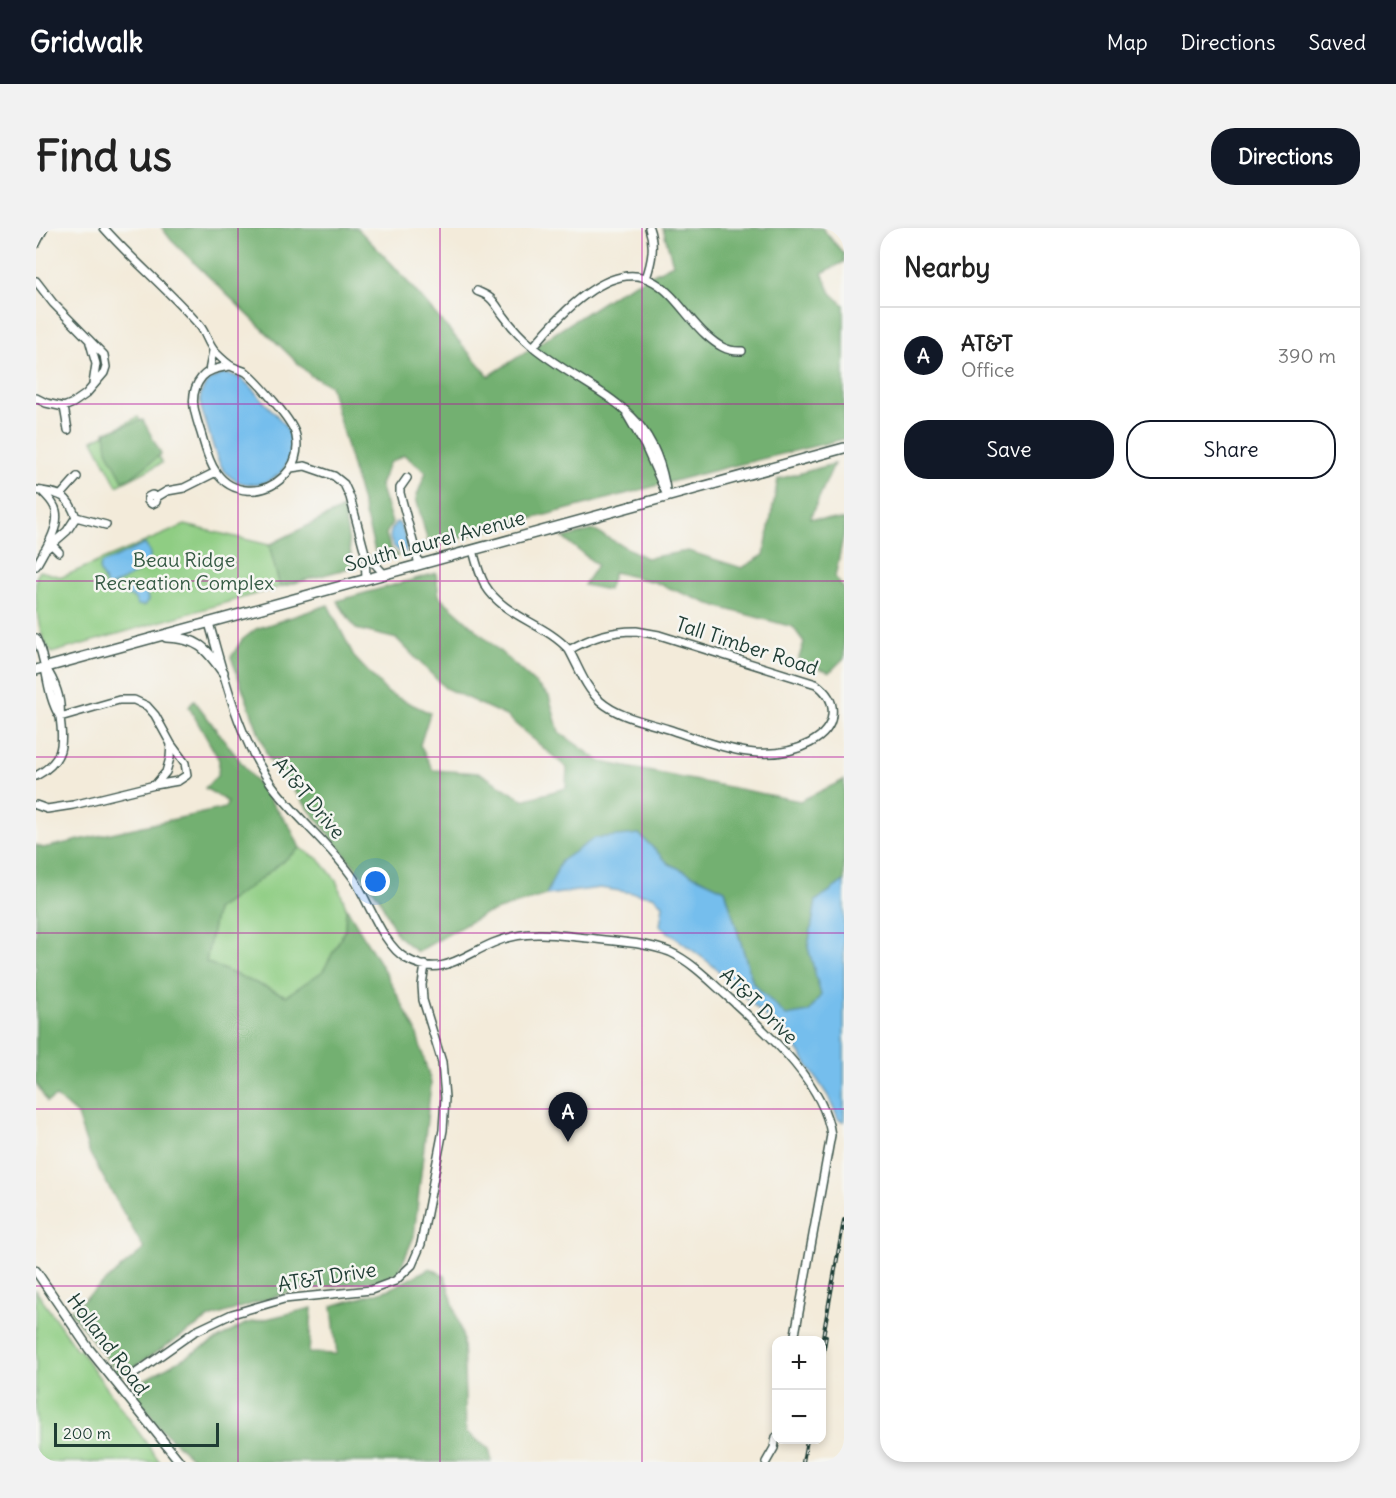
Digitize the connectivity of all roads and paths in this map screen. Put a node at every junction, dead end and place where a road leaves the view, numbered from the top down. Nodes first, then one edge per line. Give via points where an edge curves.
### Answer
1 (104, 228) edge
2 (649, 228) edge
3 (45, 229) edge
4 (36, 244) edge
5 (646, 278) junction
6 (36, 281) edge
7 (477, 291) dead end
8 (533, 347) junction
9 (213, 351) junction
10 (742, 351) dead end
11 (230, 366) junction
12 (208, 371) junction
13 (36, 398) edge
14 (64, 407) junction
15 (68, 430) dead end
16 (844, 448) edge
17 (296, 455) junction
18 (305, 466) junction
19 (291, 468) junction
20 (216, 472) junction
21 (77, 477) dead end
22 (407, 478) dead end
23 (39, 490) edge
24 (61, 495) junction
25 (668, 496) junction
26 (157, 497) dead end
27 (75, 517) junction
28 (106, 525) dead end
29 (52, 545) junction
30 (473, 550) junction
31 (44, 551) junction
32 (59, 552) dead end
33 (365, 553) junction
34 (419, 564) junction
35 (36, 566) edge
36 (384, 574) junction
37 (366, 579) junction
38 (209, 623) junction
39 (36, 638) edge
40 (155, 638) junction
41 (569, 650) junction
42 (40, 668) edge
43 (223, 672) junction
44 (60, 717) junction
45 (171, 744) junction
46 (36, 776) edge
47 (155, 785) junction
48 (36, 805) edge
49 (425, 965) junction
50 (36, 1271) edge
51 (795, 1336) edge
52 (133, 1375) dead end
53 (775, 1444) edge
54 (180, 1462) edge
55 (766, 1462) edge

1 - 9 street via 201,327
2 - 5 street via 653,252
3 - 4 street
5 - 8 street via 623,276 592,289 554,321
5 - 10 street via 670,295 711,339 731,351
6 - 14 street via 104,355 106,363 104,373 86,394
7 - 8 street via 490,297 517,333
8 - 25 street via 622,408 645,445
9 - 11 street
9 - 12 street
11 - 12 street
11 - 17 street via 245,372 285,415 296,435
12 - 20 street via 198,383 193,403
13 - 14 street
14 - 15 street
16 - 25 main road, South Laurel Avenue
17 - 18 street
17 - 19 street
18 - 19 street
18 - 33 street via 334,476 344,484
19 - 20 street via 272,486 257,490 232,486
20 - 26 street
21 - 24 street
22 - 34 street via 400,493
23 - 24 street
23 - 31 street via 57,511
24 - 27 street via 71,503
25 - 30 main road, South Laurel Avenue
27 - 28 street
27 - 29 street
29 - 31 street
29 - 32 street
30 - 34 main road, South Laurel Avenue
30 - 41 street, Tall Timber Road via 482,579 496,599 552,634
31 - 35 street
33 - 36 street
33 - 37 street
34 - 36 main road, South Laurel Avenue
36 - 37 main road, South Laurel Avenue
37 - 38 main road, South Laurel Avenue
38 - 40 main road, South Laurel Avenue
38 - 43 street, AT&T Drive
39 - 42 street
40 - 42 main road, South Laurel Avenue
40 - 43 main road via 175,637 202,645
41 - 41 street, Tall Timber Road via 593,694 614,710 739,751 764,754 791,750 816,739 831,720 830,699 816,684 659,635 636,631 604,634
42 - 44 street via 54,694
43 - 49 street, AT&T Drive via 242,729 272,784 348,871 391,945 406,959
44 - 45 street via 119,700 135,700 155,715
44 - 46 street via 61,750 56,761
45 - 47 street via 166,772
45 - 47 street via 185,763 187,775 178,781
47 - 48 street via 73,805 47,809
49 - 51 street, AT&T Drive via 454,963 494,943 529,934 642,945 670,952 691,965 786,1051 822,1104 831,1135
49 - 52 street, AT&T Drive via 423,1000 442,1062 446,1098 422,1236 412,1265 395,1281 371,1290 284,1299 232,1314 194,1332
50 - 54 street, Holland Road via 89,1349
53 - 55 street

